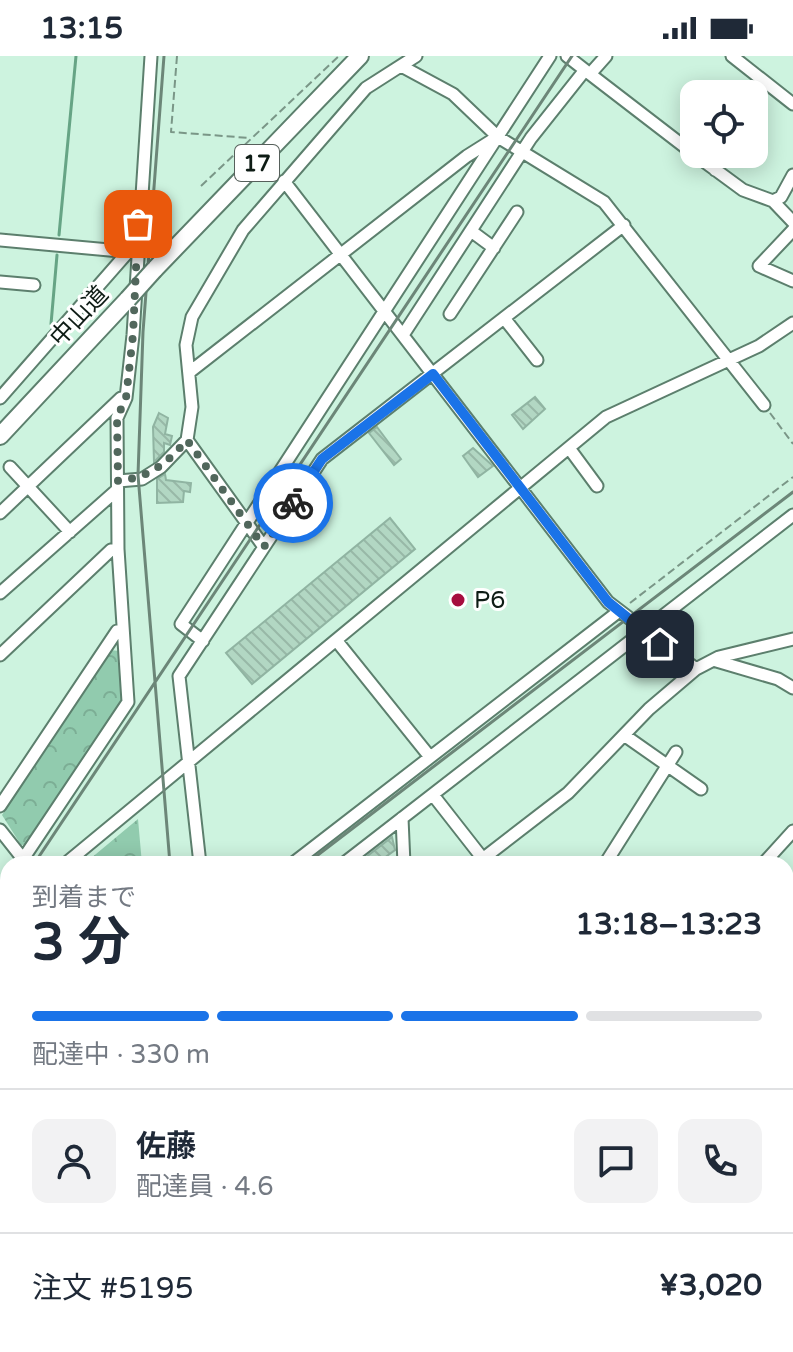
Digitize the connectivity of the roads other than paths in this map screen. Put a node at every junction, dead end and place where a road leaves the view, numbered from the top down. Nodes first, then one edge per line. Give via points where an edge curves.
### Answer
1 (151, 56) edge
2 (360, 56) edge
3 (416, 56) edge
4 (550, 56) edge
5 (567, 56) edge
6 (606, 56) edge
7 (732, 56) edge
8 (403, 67) junction
9 (588, 72) junction
10 (793, 104) edge
11 (498, 137) junction
12 (680, 143) edge
13 (523, 152) junction
14 (712, 168) edge
15 (715, 170) joint
16 (793, 175) edge
17 (284, 181) junction
18 (773, 201) junction
19 (517, 212) dead end
20 (793, 222) edge
21 (624, 225) junction
22 (793, 230) edge
23 (471, 231) junction
24 (0, 240) edge
25 (494, 248) junction
26 (132, 252) junction
27 (341, 255) junction
28 (793, 281) edge
29 (0, 282) edge
30 (34, 285) dead end
31 (382, 308) junction
32 (450, 314) dead end
33 (504, 318) junction
34 (793, 323) edge
35 (403, 335) junction
36 (537, 360) dead end
37 (729, 360) junction
38 (191, 371) junction
39 (433, 374) junction
40 (0, 398) edge
41 (126, 398) junction
42 (764, 405) road end
43 (0, 436) edge
44 (187, 440) junction
45 (569, 448) junction
46 (10, 467) dead end
47 (28, 486) junction
48 (118, 486) junction
49 (597, 486) dead end
50 (521, 488) junction
51 (0, 513) edge
52 (793, 515) edge
53 (246, 521) junction
54 (70, 532) junction
55 (264, 547) junction
56 (118, 549) junction
57 (0, 593) edge
58 (618, 612) junction
59 (122, 630) junction
60 (642, 631) junction
61 (793, 639) edge
62 (336, 640) junction
63 (203, 641) junction
64 (0, 655) edge
65 (713, 660) junction
66 (696, 669) junction
67 (793, 688) edge
68 (624, 735) junction
69 (676, 752) dead end
70 (430, 757) junction
71 (190, 760) junction
72 (668, 766) junction
73 (701, 789) dead end
74 (433, 795) junction
75 (0, 806) edge
76 (402, 818) junction
77 (0, 830) edge
78 (793, 831) edge
79 (20, 856) edge
80 (29, 856) edge
81 (75, 856) edge
82 (199, 856) edge
83 (302, 856) edge
84 (353, 856) edge
85 (404, 856) edge
86 (478, 856) edge
87 (489, 856) edge
88 (610, 856) edge
89 (770, 856) edge

1 - 26 street
2 - 43 highway, 中山道 / 17, bridge
3 - 8 street
4 - 11 street
5 - 9 street
6 - 9 street
7 - 10 street
8 - 11 street via 453,94
8 - 17 street via 366,88
9 - 12 street
9 - 13 street
11 - 13 street
11 - 27 street
11 - 31 street
13 - 21 street via 604,202
13 - 23 street
14 - 15 street
15 - 18 street via 743,190
16 - 18 street
17 - 27 street
17 - 38 street via 243,230 192,317 186,345
18 - 20 street
19 - 25 street
21 - 33 street
21 - 37 street
22 - 28 street via 759,266
23 - 25 street
23 - 35 street
24 - 26 street
25 - 32 street
26 - 40 street
26 - 41 street via 133,335
27 - 31 street
27 - 38 street
29 - 30 street
31 - 35 street
31 - 53 street
33 - 36 street
33 - 39 street
34 - 37 street
35 - 39 street
37 - 42 street
37 - 45 street via 606,417
38 - 44 street
39 - 50 street
39 - 55 street via 322,459
41 - 47 street
41 - 48 street via 117,418
44 - 48 street via 152,473
44 - 53 street
45 - 49 street
45 - 50 street
46 - 47 street
47 - 51 street
47 - 54 street
48 - 54 street
48 - 56 street
50 - 58 street
50 - 62 street
52 - 60 street
53 - 55 street
53 - 63 street via 181,624
54 - 57 street
55 - 63 street
56 - 59 street
56 - 64 street
58 - 60 street
58 - 70 street
59 - 75 street
59 - 80 street via 128,702
60 - 66 street
60 - 74 street
61 - 65 street
62 - 70 street
62 - 71 street
63 - 71 street via 179,676
65 - 66 street
65 - 67 street
66 - 68 street
68 - 72 street
68 - 87 street via 568,793
69 - 72 street
70 - 83 street
71 - 81 street
71 - 82 street
72 - 73 street
72 - 88 street
74 - 76 street
74 - 86 street
76 - 84 street
76 - 85 street
77 - 79 street
78 - 89 street

